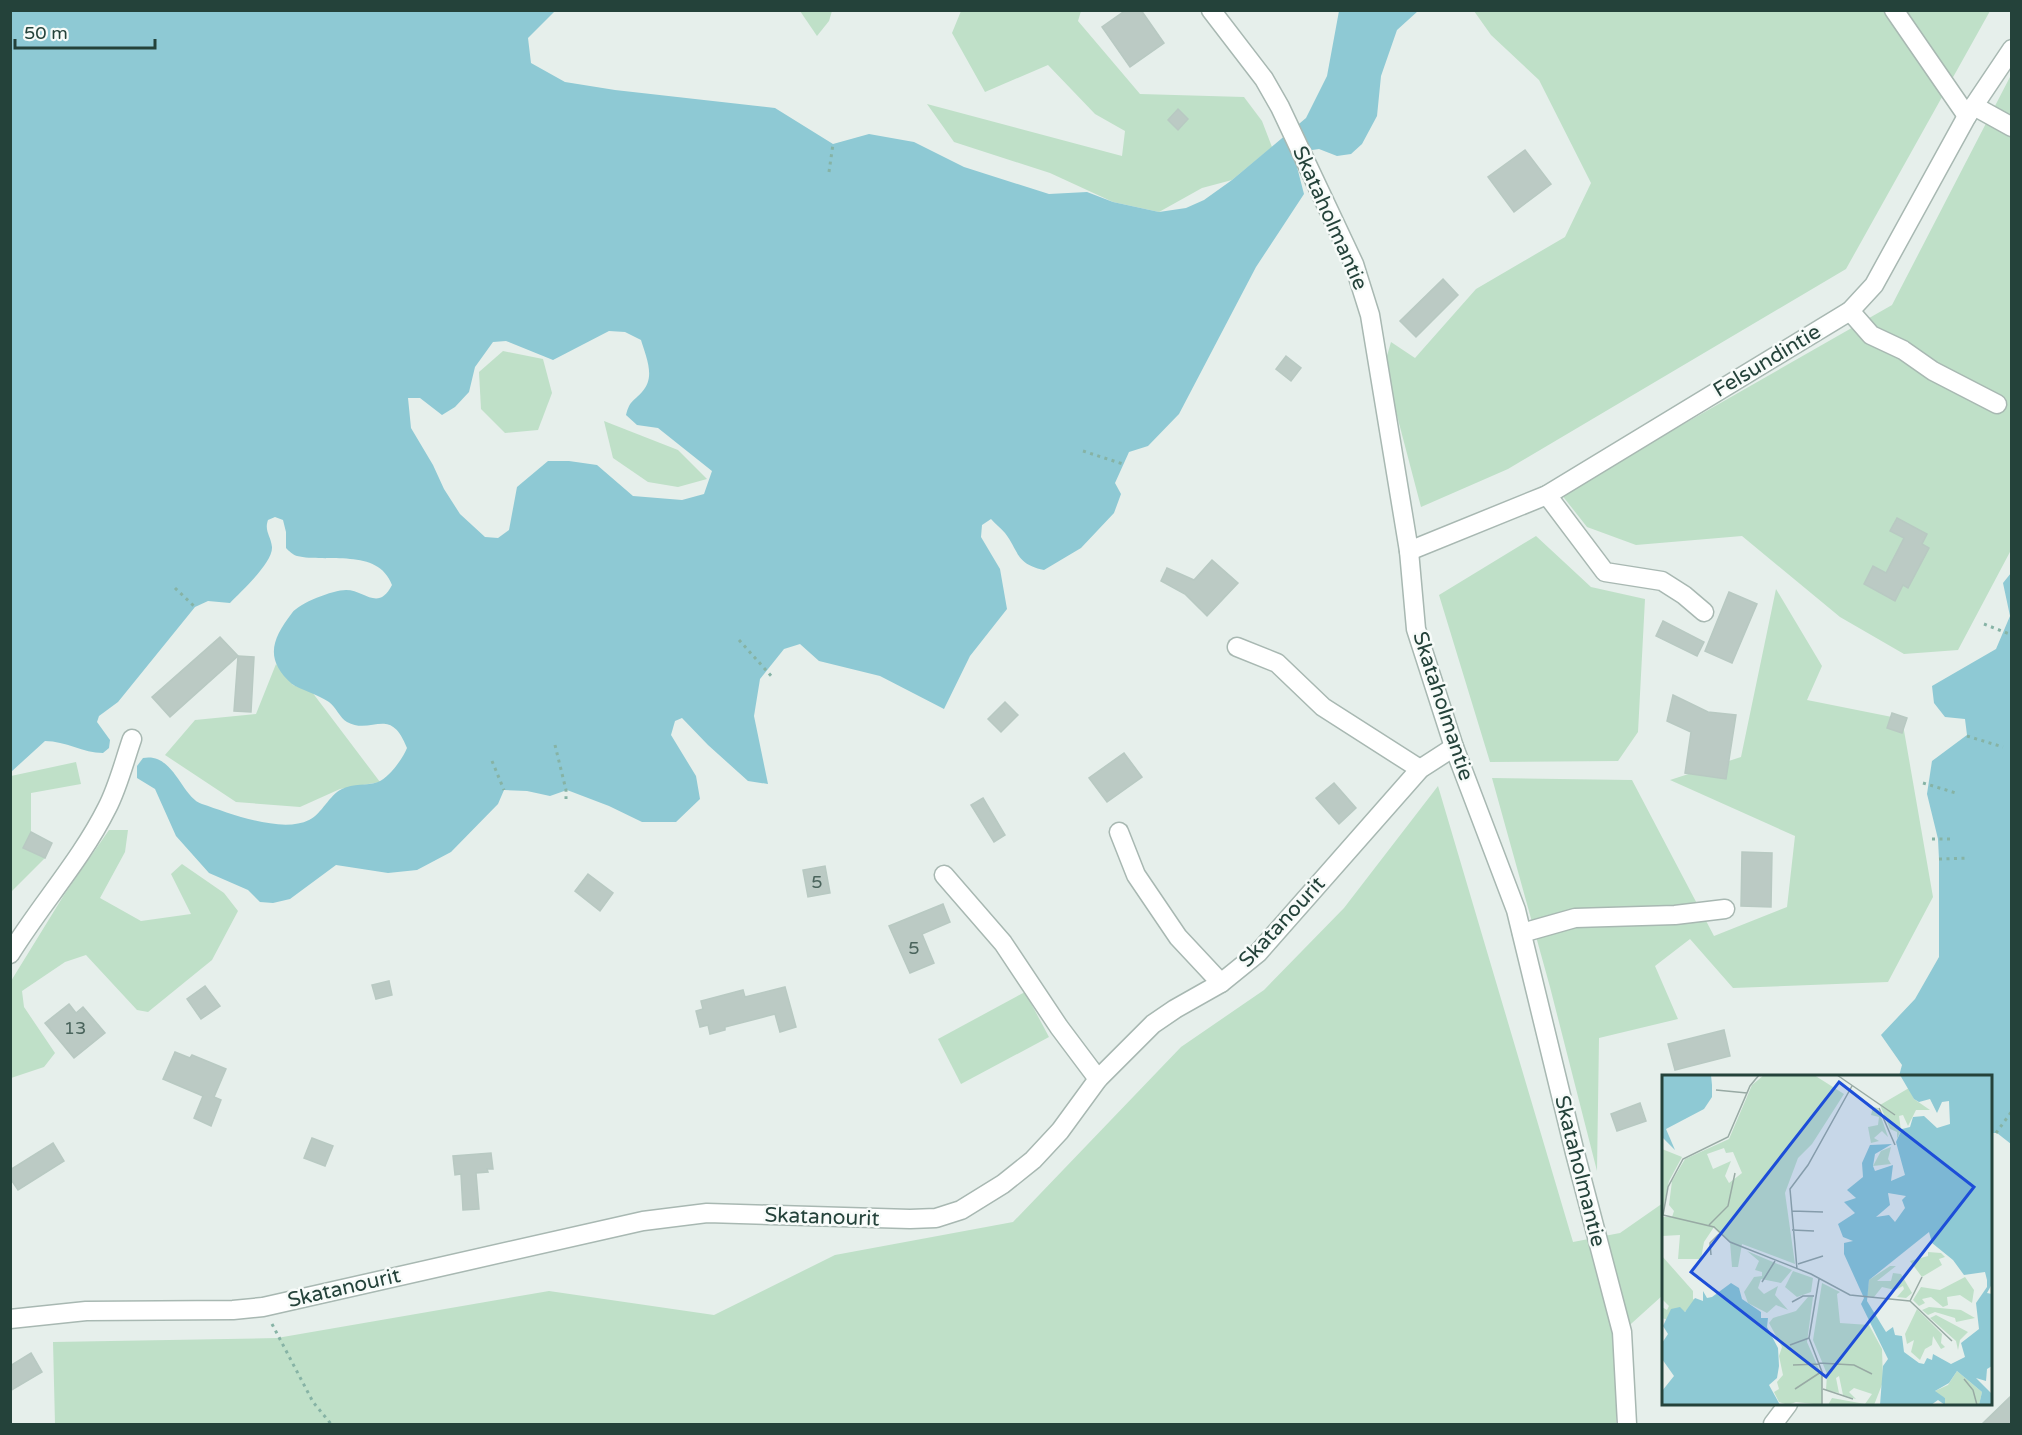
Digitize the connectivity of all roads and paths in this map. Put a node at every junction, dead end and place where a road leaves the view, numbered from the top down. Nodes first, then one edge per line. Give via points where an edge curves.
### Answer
1 (1211, 10) edge
2 (1894, 10) edge
3 (2011, 49) edge
4 (1970, 111) junction
5 (2012, 128) edge
6 (833, 144) dead end
7 (829, 172) dead end
8 (1850, 311) junction
9 (1997, 404) dead end
10 (1083, 451) dead end
11 (1123, 464) dead end
12 (1547, 495) junction
13 (1409, 550) junction
14 (175, 588) dead end
15 (195, 608) dead end
16 (1704, 612) dead end
17 (1984, 624) dead end
18 (2012, 635) edge
19 (740, 640) dead end
20 (1237, 646) dead end
21 (773, 678) dead end
22 (1967, 736) dead end
23 (132, 739) dead end
24 (555, 746) dead end
25 (1454, 747) junction
26 (2003, 747) dead end
27 (492, 761) dead end
28 (1420, 769) junction
29 (1923, 783) dead end
30 (504, 790) dead end
31 (1956, 793) dead end
32 (566, 799) dead end
33 (1119, 832) dead end
34 (1952, 838) dead end
35 (1932, 839) dead end
36 (1969, 858) dead end
37 (1939, 859) dead end
38 (944, 875) dead end
39 (1725, 909) dead end
40 (1521, 933) junction
41 (10, 954) edge
42 (1221, 983) junction
43 (1098, 1079) junction
44 (2012, 1111) edge
45 (1996, 1133) dead end
46 (263, 1307) junction
47 (10, 1319) edge
48 (1787, 1405) edge
49 (331, 1425) edge
50 (1627, 1425) edge
51 (1773, 1425) edge

1 - 13 street, Skataholmantie via 1264,79 1280,107 1354,264 1370,315
2 - 4 street
3 - 4 street, Felsundintie
4 - 5 street
4 - 8 street, Felsundintie via 1874,285
6 - 7 path
8 - 9 street via 1871,335
8 - 12 street, Felsundintie
10 - 11 path
12 - 13 street, Felsundintie
12 - 16 street via 1605,572 1662,581
13 - 25 street, Skataholmantie via 1416,629
14 - 15 path
17 - 18 path
19 - 21 path
20 - 28 street via 1277,663 1323,707
22 - 26 path
23 - 41 street via 109,806
24 - 32 path
25 - 28 street, Skatanourit
25 - 40 street, Skataholmantie via 1516,910
27 - 30 path
28 - 42 street, Skatanourit via 1258,953
29 - 31 path
33 - 42 street via 1137,875 1178,937
34 - 35 path
36 - 37 path
38 - 43 street via 1003,943
39 - 40 street via 1575,918
40 - 50 street, Skataholmantie via 1622,1332
42 - 43 street, Skatanourit via 1153,1024
43 - 46 street, Skatanourit via 1033,1160 961,1210 936,1218 707,1213 643,1221
44 - 45 path
46 - 47 street, Skatanourit via 87,1311
46 - 49 path via 313,1402
48 - 51 street

